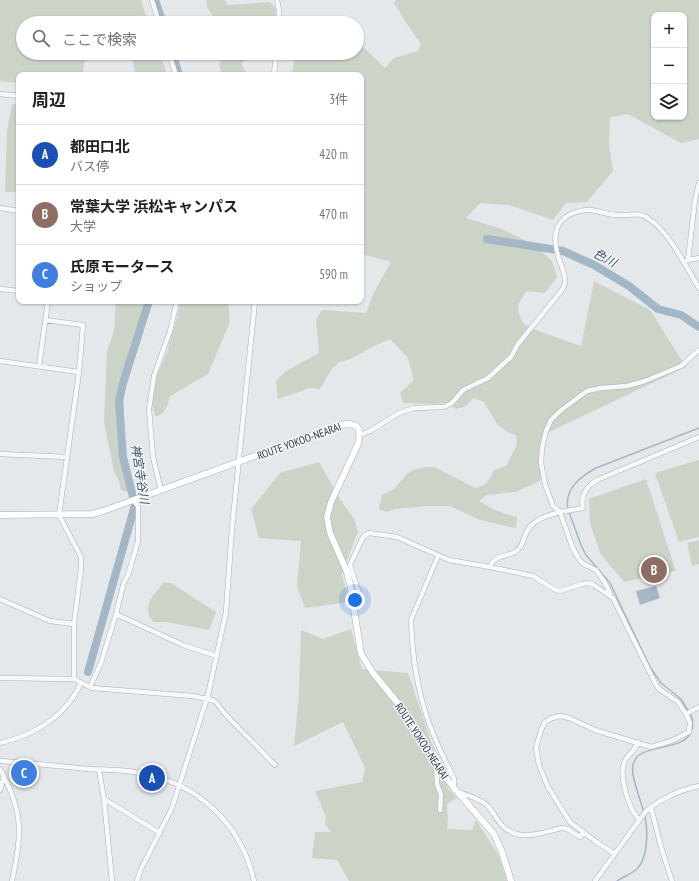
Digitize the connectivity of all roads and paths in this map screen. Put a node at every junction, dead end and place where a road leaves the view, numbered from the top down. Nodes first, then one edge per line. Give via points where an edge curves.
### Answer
1 (152, 0) edge
2 (277, 0) edge
3 (158, 16) edge
4 (279, 16) edge
5 (171, 60) edge
6 (275, 60) edge
7 (175, 72) edge
8 (274, 72) edge
9 (0, 94) edge
10 (16, 96) edge
11 (699, 183) edge
12 (0, 208) edge
13 (16, 211) edge
14 (699, 258) edge
15 (686, 261) junction
16 (699, 288) edge
17 (0, 289) edge
18 (16, 291) edge
19 (48, 304) edge
20 (176, 304) edge
21 (255, 304) edge
22 (45, 320) junction
23 (699, 350) edge
24 (0, 361) edge
25 (39, 366) junction
26 (79, 372) junction
27 (360, 435) junction
28 (699, 437) edge
29 (0, 454) edge
30 (67, 457) junction
31 (240, 463) junction
32 (161, 490) junction
33 (133, 500) junction
34 (560, 512) junction
35 (59, 515) junction
36 (0, 516) edge
37 (438, 556) junction
38 (490, 567) junction
39 (610, 596) junction
40 (0, 598) edge
41 (353, 601) junction
42 (116, 614) junction
43 (74, 624) junction
44 (217, 656) junction
45 (0, 678) edge
46 (74, 679) junction
47 (81, 683) junction
48 (90, 687) junction
49 (207, 698) junction
50 (697, 708) edge
51 (687, 713) junction
52 (638, 742) junction
53 (0, 743) edge
54 (0, 761) edge
55 (274, 765) dead end
56 (436, 765) junction
57 (0, 769) edge
58 (99, 770) junction
59 (4, 776) junction
60 (180, 785) junction
61 (699, 786) edge
62 (0, 790) edge
63 (455, 790) junction
64 (104, 799) junction
65 (651, 807) junction
66 (440, 810) dead end
67 (639, 820) junction
68 (584, 832) junction
69 (160, 833) junction
70 (615, 854) junction
71 (12, 881) edge
72 (112, 881) edge
73 (137, 881) edge
74 (254, 881) edge
75 (511, 881) edge
76 (595, 881) edge
77 (672, 881) edge

1 - 3 street
2 - 4 street
5 - 7 street
6 - 8 street
9 - 10 street
11 - 15 street
12 - 13 street
14 - 15 street
15 - 16 street
15 - 27 street via 649,218 638,214 618,215 594,210 578,211 568,215 558,226 555,246 565,276 562,290 510,357 488,378 463,390 452,403 444,407 414,408 399,413
17 - 18 street
19 - 22 street
20 - 32 street via 154,376 150,409 153,457
21 - 31 street
22 - 25 street
22 - 26 street via 83,325
23 - 34 street via 681,366 645,382 586,391 552,420 544,437 541,463 553,506
24 - 25 street
25 - 26 street
26 - 30 street
27 - 31 main road, ROUTE YOKOO-NEARAI via 355,425 348,423
27 - 41 main road, ROUTE YOKOO-NEARAI via 327,517 330,532 347,572
28 - 34 street via 597,480 586,490 581,502 582,508
29 - 30 street
30 - 35 street
31 - 32 main road, ROUTE YOKOO-NEARAI
31 - 44 street via 226,612
32 - 33 main road, ROUTE YOKOO-NEARAI
33 - 35 main road, ROUTE YOKOO-NEARAI via 92,514
33 - 42 street via 138,506 138,541
34 - 38 street via 533,524 527,531 521,547 515,552 500,556
34 - 39 street via 577,556 582,563 596,570
35 - 36 main road, ROUTE YOKOO-NEARAI
35 - 43 street via 81,557
37 - 38 street
37 - 41 street via 397,537 370,533 364,536 350,564 359,593
37 - 63 street via 411,620 419,688 425,712 454,779
38 - 39 street via 533,576 560,591 588,583
39 - 51 street via 655,683
40 - 43 street via 50,621
41 - 56 main road, ROUTE YOKOO-NEARAI via 361,654 373,674 401,707
42 - 44 street via 183,645
42 - 48 street
43 - 46 street
44 - 49 street
45 - 46 street
46 - 47 street
47 - 48 street
47 - 53 street via 75,696 52,720 24,736
48 - 49 street
49 - 55 street via 216,702
49 - 60 street
50 - 51 street
51 - 52 street via 689,732 679,738 651,747
52 - 67 street via 636,750 624,762 622,772 632,809
52 - 68 street via 595,730 560,716 545,722 537,743 539,765 548,787 570,822
54 - 58 street
56 - 63 main road, ROUTE YOKOO-NEARAI
56 - 66 street via 437,784 441,795
57 - 59 street
58 - 60 street via 138,772
58 - 64 street
59 - 62 street
59 - 71 street via 14,800 20,827
60 - 69 street
60 - 74 street via 212,807 226,822 245,854
61 - 65 street via 677,792
63 - 68 street via 487,805 503,826 517,834 562,828 580,837
63 - 75 main road, ROUTE YOKOO-NEARAI via 494,834
64 - 69 street
64 - 72 street
65 - 67 street
65 - 77 street
67 - 70 street
68 - 70 street
69 - 73 street
70 - 76 street

